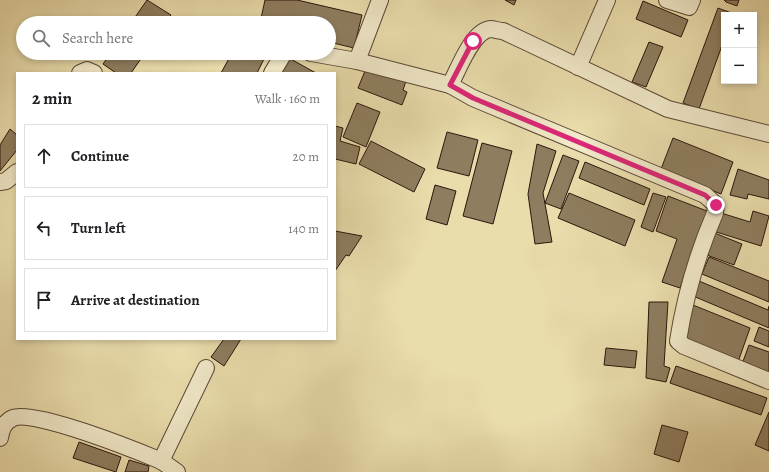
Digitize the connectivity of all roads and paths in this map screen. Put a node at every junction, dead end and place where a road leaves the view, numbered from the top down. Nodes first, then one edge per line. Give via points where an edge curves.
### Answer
1 (380, 0) edge
2 (607, 0) edge
3 (667, 0) edge
4 (692, 0) edge
5 (336, 57) edge
6 (280, 60) edge
7 (357, 61) junction
8 (578, 67) junction
9 (82, 72) edge
10 (92, 72) edge
11 (273, 72) edge
12 (450, 85) junction
13 (769, 134) edge
14 (16, 173) edge
15 (0, 182) edge
16 (206, 368) dead end
17 (769, 381) edge
18 (0, 438) edge
19 (161, 461) junction
20 (177, 472) edge

1 - 7 street
2 - 8 street
3 - 4 street via 689,8
5 - 7 street
6 - 11 street
7 - 12 street
8 - 12 street via 503,31 490,29 480,33 473,41
8 - 13 street via 668,109
9 - 10 street
12 - 17 street via 480,101 705,195 716,205 692,274 678,341 684,346
14 - 15 street via 6,181
16 - 19 street
18 - 19 street via 6,422 24,416 51,421
19 - 20 street

